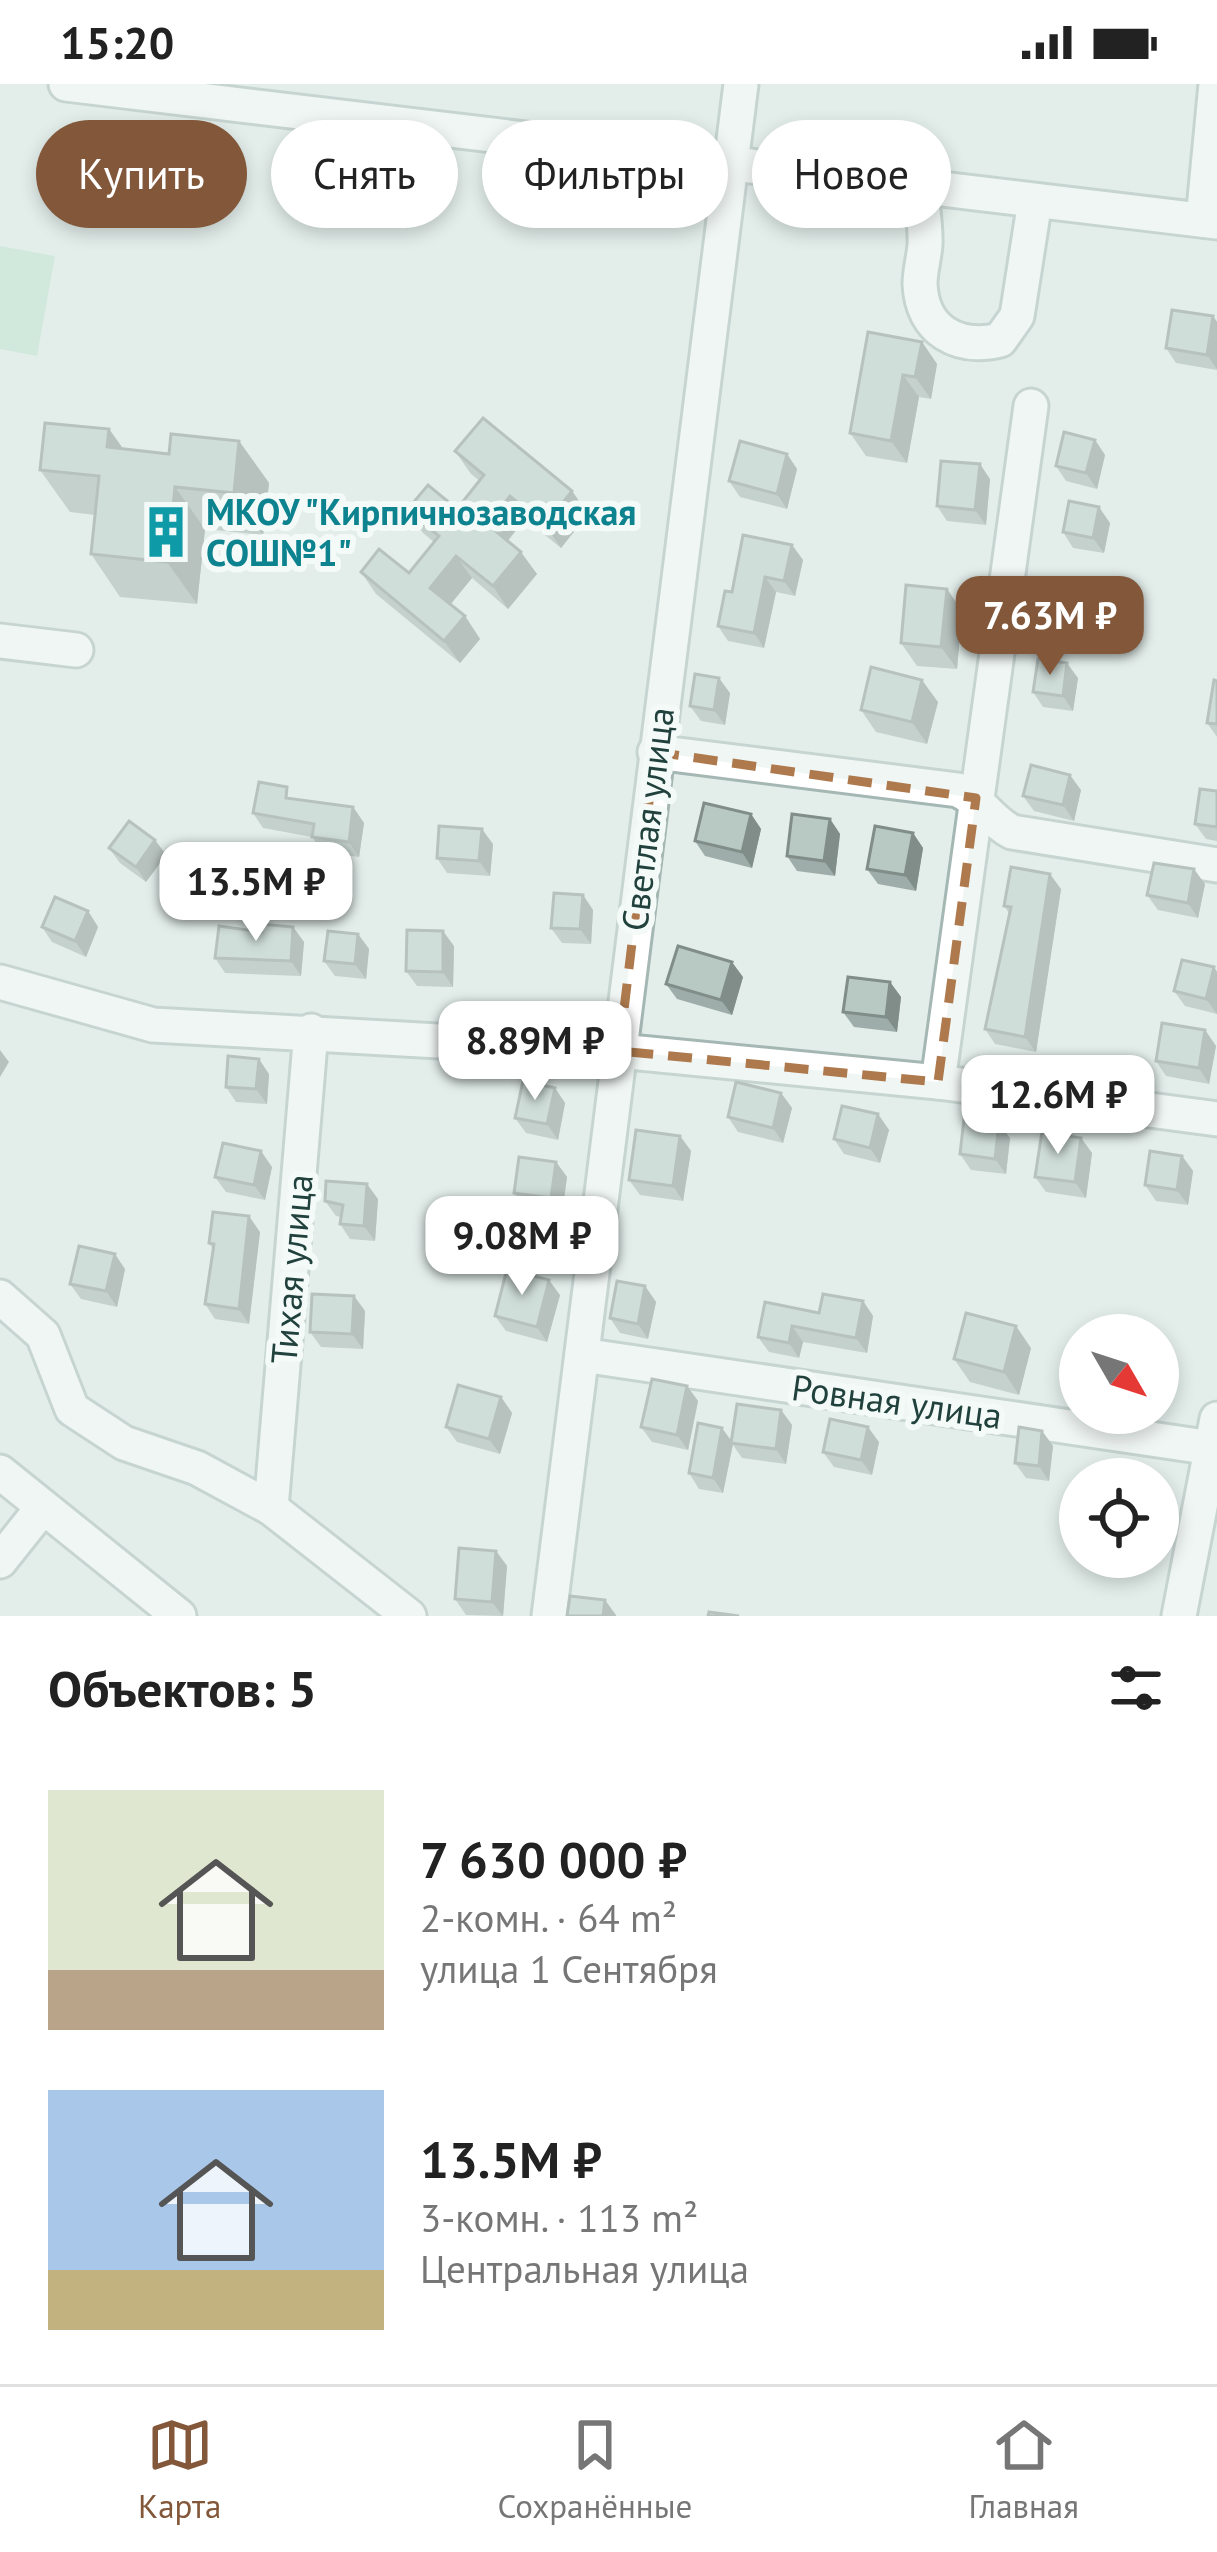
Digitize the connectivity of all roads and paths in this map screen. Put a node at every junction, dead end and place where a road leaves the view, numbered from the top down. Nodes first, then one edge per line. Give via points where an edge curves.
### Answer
1 (66, 84) edge
2 (741, 84) edge
3 (1216, 84) edge
4 (731, 166) junction
5 (752, 168) edge
6 (951, 191) edge
7 (1035, 201) junction
8 (1210, 221) edge
9 (924, 228) edge
10 (1031, 406) dead end
11 (0, 640) edge
12 (76, 650) dead end
13 (655, 752) junction
14 (976, 798) junction
15 (1217, 865) edge
16 (0, 982) edge
17 (310, 1031) junction
18 (619, 1051) junction
19 (938, 1082) junction
20 (1217, 1119) edge
21 (0, 1297) edge
22 (582, 1355) junction
23 (1214, 1433) edge
24 (0, 1472) edge
25 (43, 1507) junction
26 (271, 1508) junction
27 (0, 1561) edge
28 (179, 1616) edge
29 (410, 1616) edge
30 (549, 1616) edge
31 (1179, 1616) edge

1 - 4 street
2 - 4 street, Светлая улица
3 - 8 street
4 - 5 street
4 - 13 street, Светлая улица
6 - 7 street
7 - 8 street
7 - 9 street via 1017,316 1000,340 952,340 926,314
10 - 14 street
11 - 12 street
13 - 14 street
13 - 18 street, Светлая улица
14 - 15 street via 990,820 1012,832
14 - 19 street
16 - 17 street via 153,1025
17 - 18 street
17 - 26 street, Тихая улица
18 - 19 street
18 - 22 street, Светлая улица
19 - 20 street
21 - 26 street via 43,1335 73,1409 124,1443 197,1468
22 - 23 street, Ровная улица
22 - 30 street, Светлая улица
23 - 31 street
24 - 25 street
25 - 27 street
25 - 28 street
26 - 29 street

